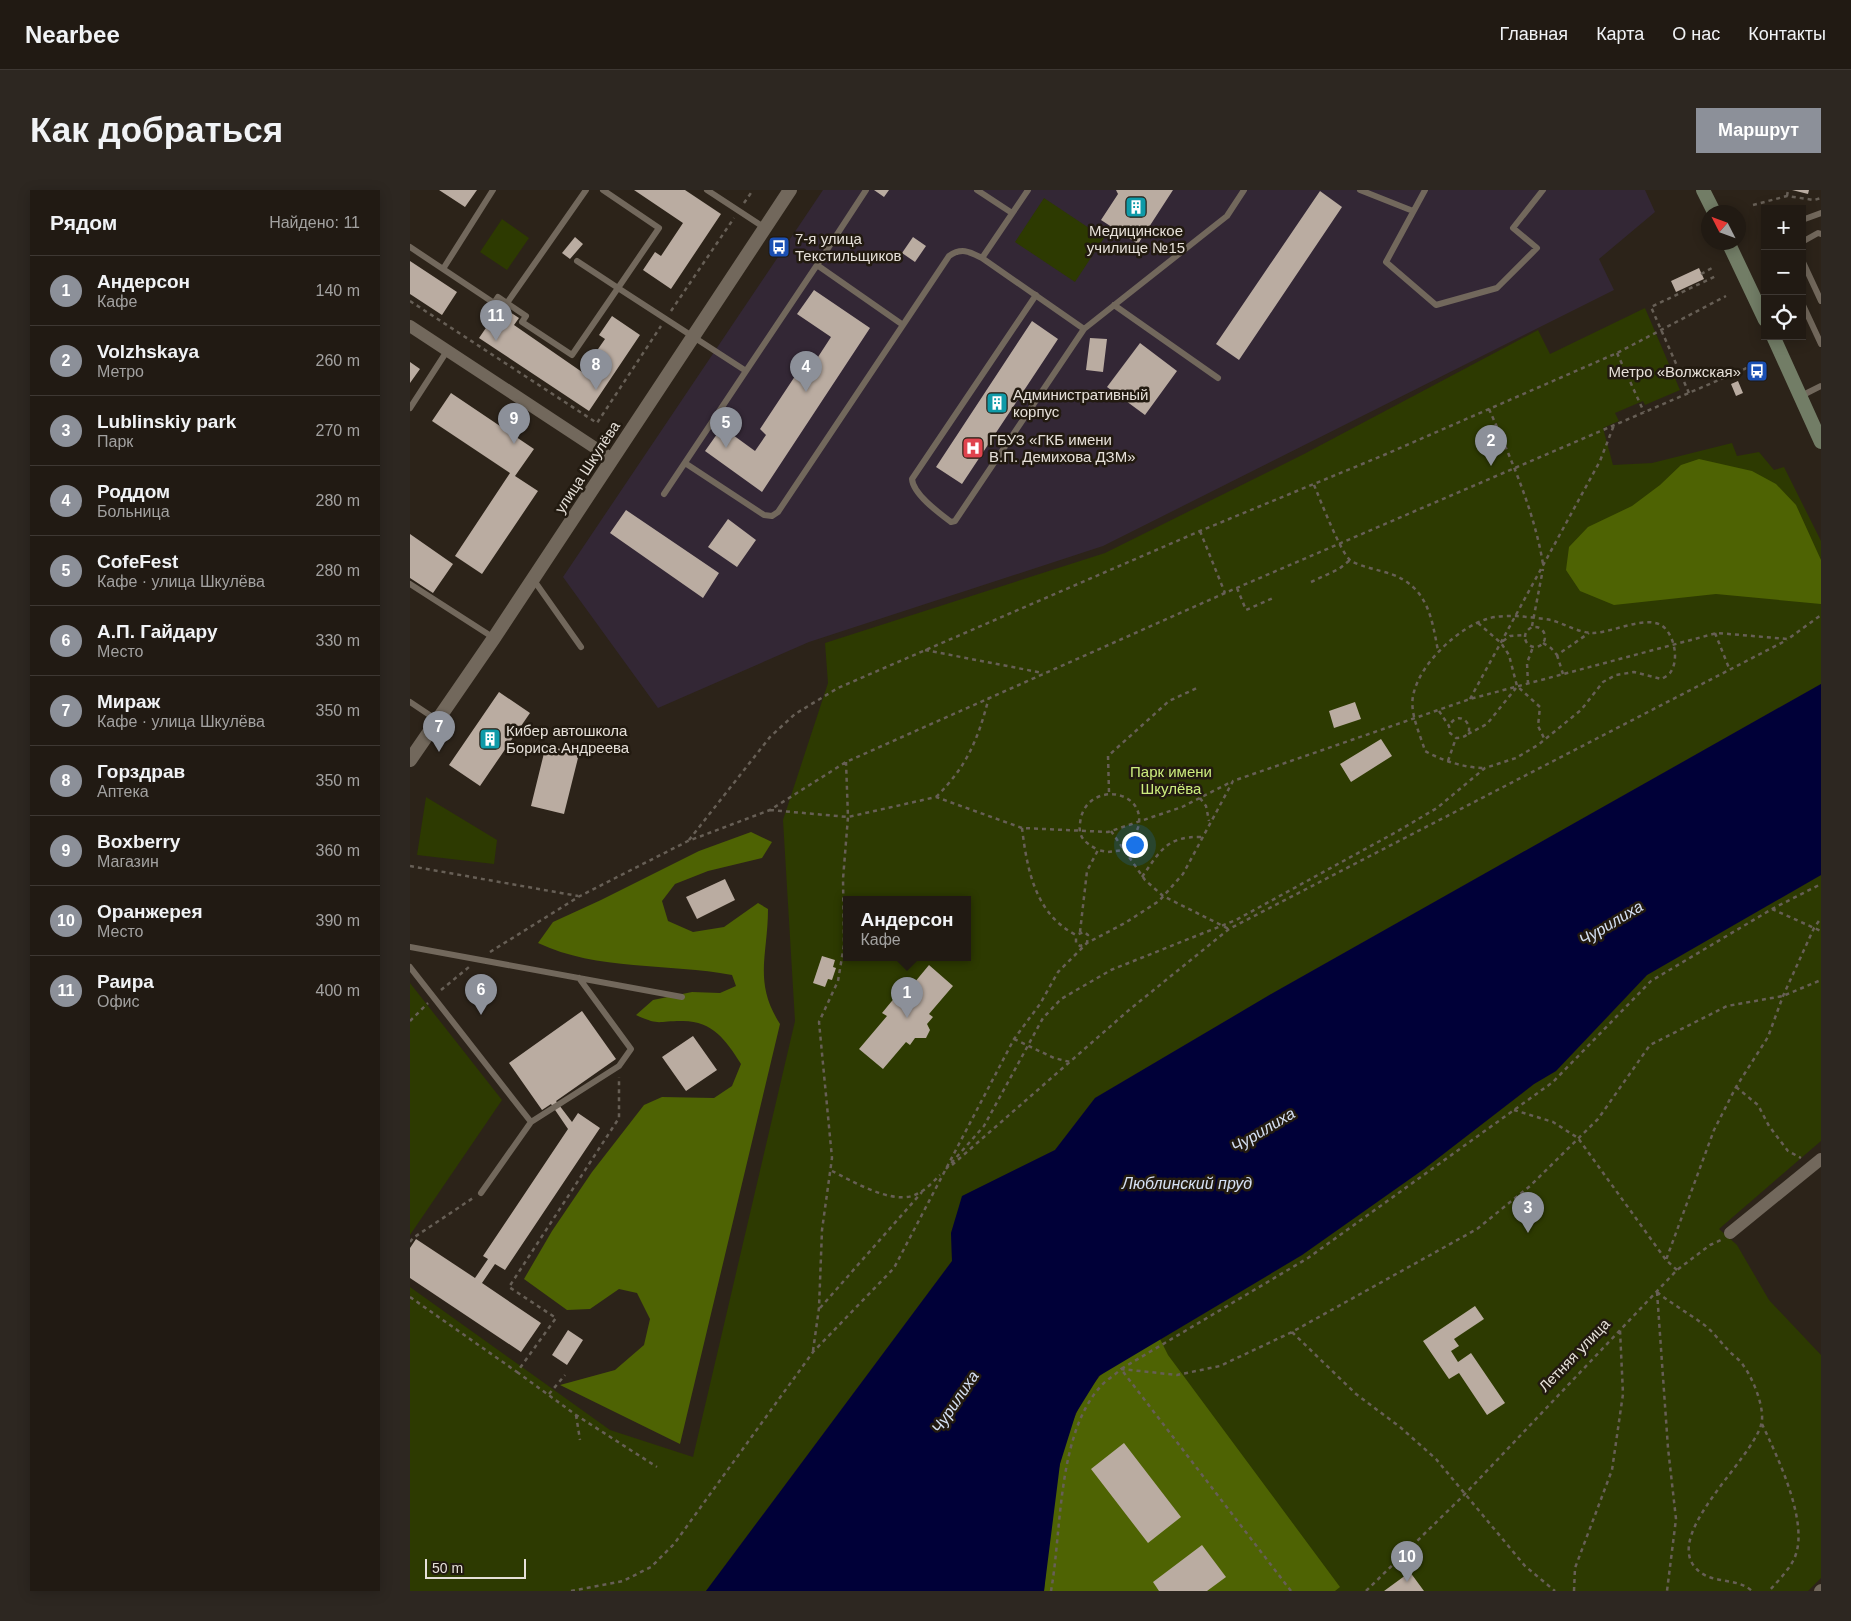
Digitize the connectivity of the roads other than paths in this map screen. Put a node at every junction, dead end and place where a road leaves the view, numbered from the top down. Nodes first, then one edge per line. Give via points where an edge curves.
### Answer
1 (493, 190) edge
2 (586, 190) edge
3 (603, 190) edge
4 (707, 190) edge
5 (790, 190) edge
6 (866, 190) edge
7 (977, 190) edge
8 (1028, 190) edge
9 (1244, 190) edge
10 (1360, 190) edge
11 (1425, 190) edge
12 (1542, 190) edge
13 (1703, 190) edge
14 (1710, 205) edge
15 (1414, 211) junction
16 (1012, 213) junction
17 (1821, 213) edge
18 (1806, 219) edge
19 (766, 228) junction
20 (1821, 234) edge
21 (1806, 240) edge
22 (410, 248) edge
23 (1732, 250) edge
24 (982, 258) junction
25 (577, 262) dead end
26 (817, 265) junction
27 (443, 269) junction
28 (1806, 269) edge
29 (618, 288) junction
30 (1036, 295) junction
31 (1821, 301) edge
32 (507, 303) junction
33 (1114, 305) junction
34 (1761, 312) edge
35 (1806, 312) edge
36 (903, 325) junction
37 (410, 326) edge
38 (1084, 329) junction
39 (694, 337) junction
40 (1775, 340) edge
41 (1821, 344) edge
42 (447, 351) junction
43 (746, 371) junction
44 (1218, 378) dead end
45 (1821, 386) edge
46 (1801, 396) junction
47 (410, 408) edge
48 (1821, 442) edge
49 (612, 459) junction
50 (685, 463) junction
51 (664, 494) dead end
52 (534, 579) junction
53 (410, 584) edge
54 (494, 638) junction
55 (581, 647) dead end
56 (410, 702) edge
57 (437, 720) junction
58 (410, 760) edge
59 (410, 947) edge
60 (410, 967) edge
61 (579, 978) junction
62 (682, 997) dead end
63 (530, 1122) junction
64 (1821, 1160) edge
65 (481, 1193) road end
66 (1730, 1233) road end

1 - 27 lane
2 - 32 lane
3 - 29 lane via 659,228
4 - 19 lane
5 - 19 street, улица Шкулёва
6 - 26 lane
7 - 16 lane
8 - 16 lane
9 - 33 lane via 1227,216
10 - 15 lane
11 - 15 lane
12 - 15 lane via 1513,228 1537,248 1497,288 1436,305 1386,262
13 - 14 main road
16 - 24 lane
17 - 18 lane
19 - 39 street, улица Шкулёва
20 - 21 lane
22 - 27 lane
23 - 34 main road
24 - 30 lane
24 - 36 lane via 957,250 949,256
25 - 29 lane
26 - 36 lane
26 - 43 lane
27 - 32 lane via 494,303 498,297
28 - 31 lane
29 - 32 lane via 572,355 522,322 526,316
29 - 39 lane
30 - 38 lane
30 - 38 lane via 912,479 921,495 949,520 954,521
33 - 38 lane
33 - 44 lane
35 - 41 lane
36 - 50 lane via 778,512 772,516 764,515
37 - 42 street
39 - 43 lane
39 - 49 street, улица Шкулёва
40 - 46 main road
42 - 47 lane
42 - 49 street
43 - 50 lane
45 - 46 lane
46 - 48 main road
49 - 52 street, улица Шкулёва
50 - 51 lane
52 - 54 street, улица Шкулёва
52 - 55 lane
53 - 54 lane
54 - 57 street, улица Шкулёва
56 - 57 lane
57 - 58 street, улица Шкулёва
59 - 61 lane
60 - 63 lane
61 - 62 lane
61 - 63 lane via 632,1049 619,1066
63 - 65 lane
64 - 66 street

